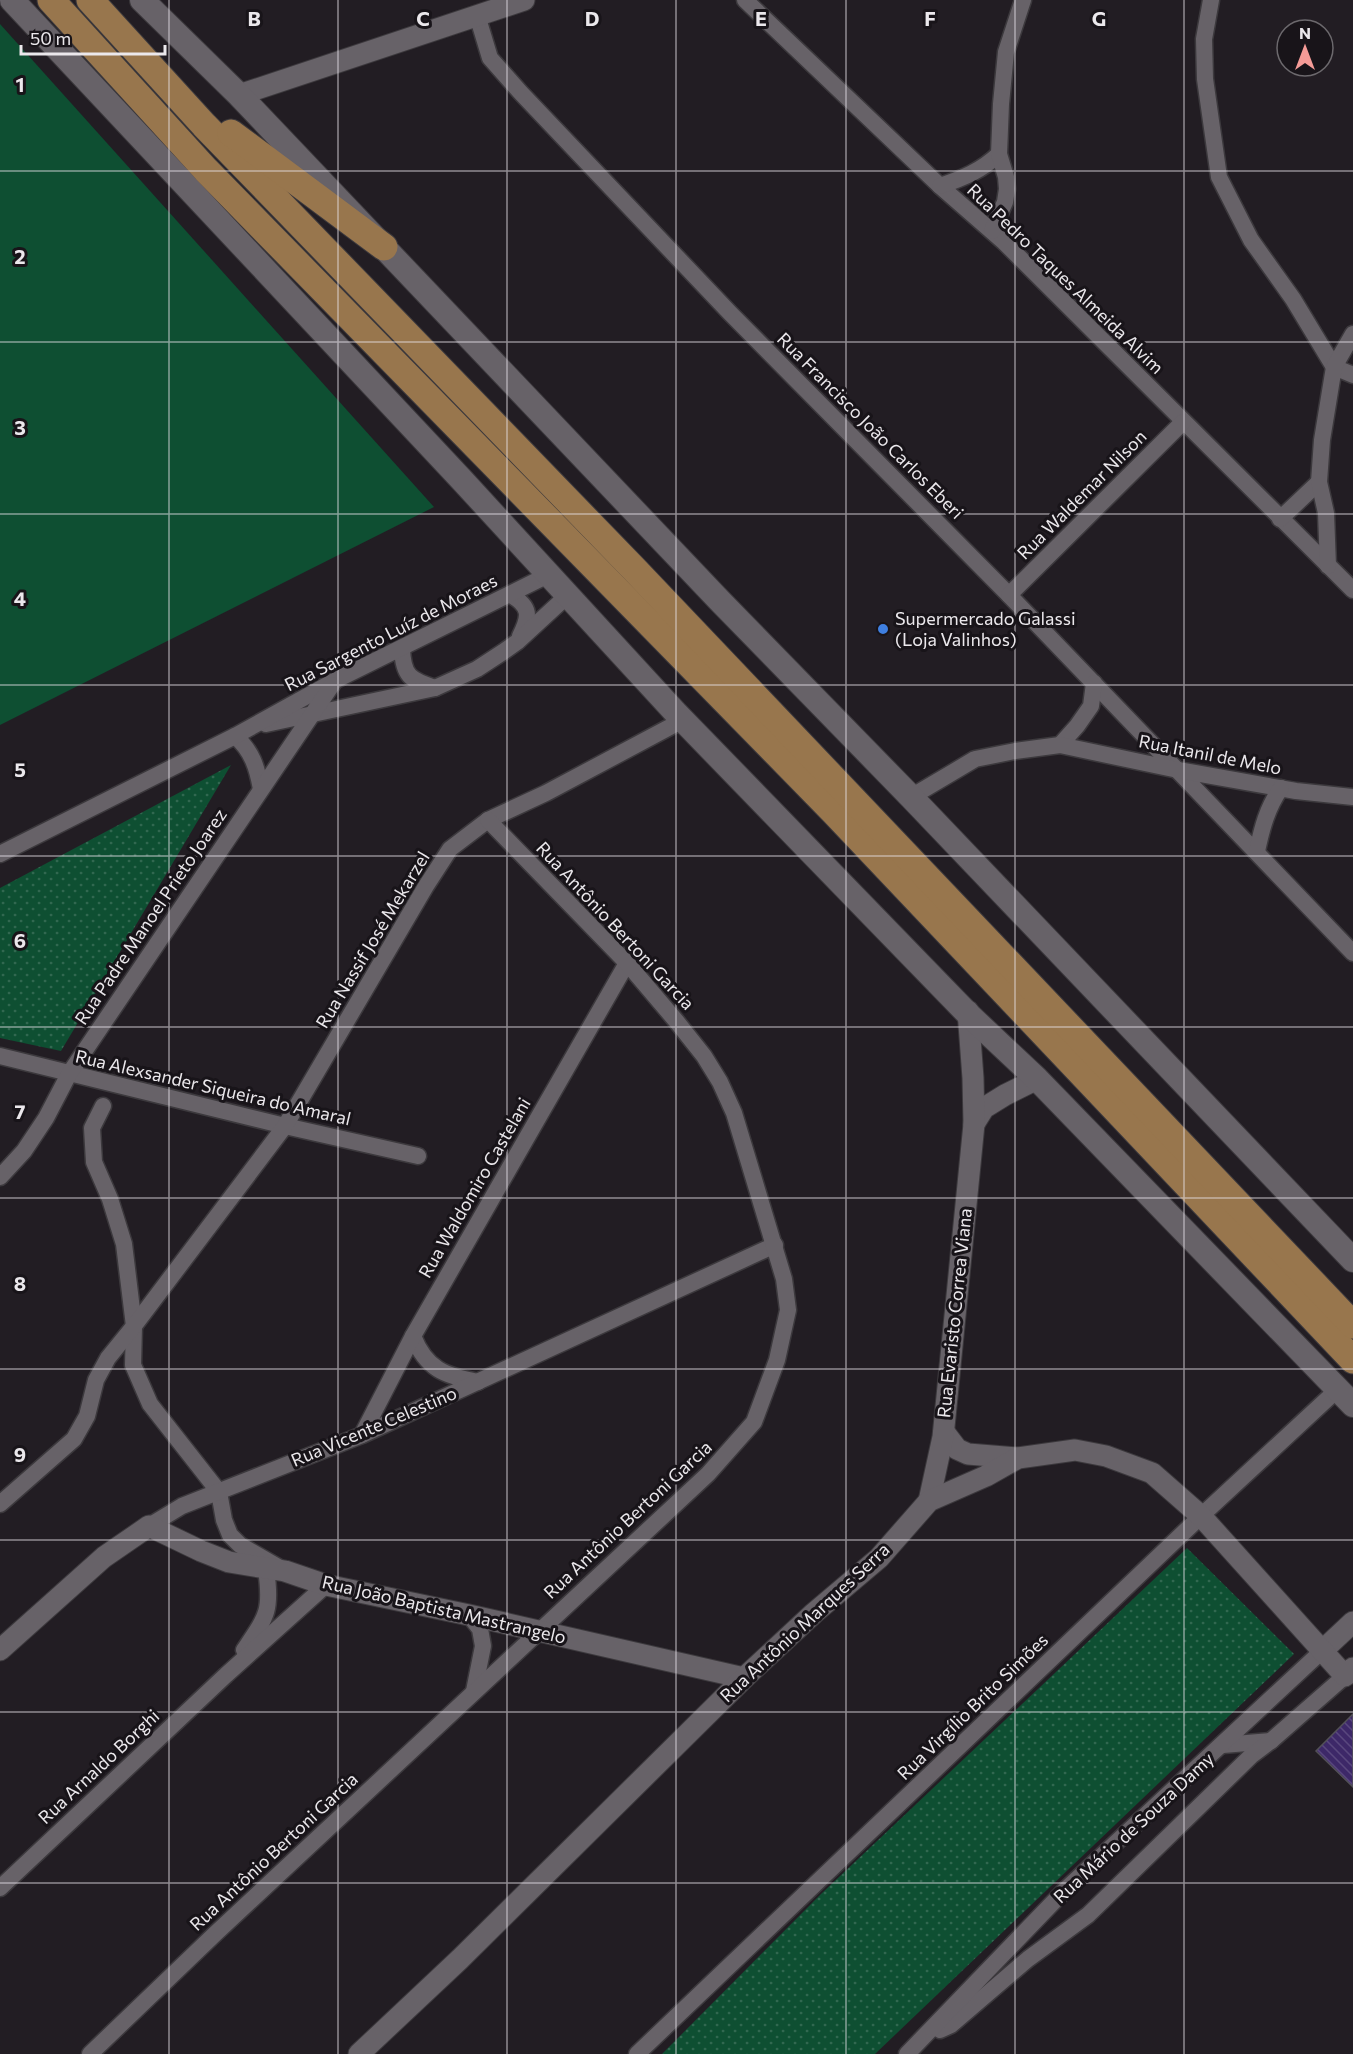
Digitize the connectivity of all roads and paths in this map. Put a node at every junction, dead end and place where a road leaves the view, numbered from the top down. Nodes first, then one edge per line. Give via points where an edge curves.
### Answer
1 (12, 0) edge
2 (51, 0) edge
3 (90, 0) edge
4 (142, 0) edge
5 (524, 0) edge
6 (745, 0) edge
7 (1023, 0) edge
8 (1211, 0) edge
9 (477, 15) junction
10 (142, 56) junction
11 (239, 95) junction
12 (999, 154) junction
13 (940, 186) junction
14 (992, 231) junction
15 (384, 247) junction
16 (1353, 334) edge
17 (1334, 367) junction
18 (1353, 375) edge
19 (1183, 422) junction
20 (1318, 482) junction
21 (1280, 519) junction
22 (1328, 566) junction
23 (548, 575) junction
24 (1353, 591) edge
25 (511, 595) junction
26 (1009, 595) junction
27 (567, 596) junction
28 (517, 642) junction
29 (402, 648) junction
30 (336, 680) junction
31 (1094, 683) junction
32 (435, 688) junction
33 (310, 716) junction
34 (683, 720) junction
35 (252, 727) junction
36 (235, 736) junction
37 (1060, 745) junction
38 (1179, 771) junction
39 (1281, 788) junction
40 (261, 789) junction
41 (911, 797) junction
42 (1353, 798) edge
43 (488, 820) junction
44 (1257, 851) junction
45 (0, 854) edge
46 (1353, 953) edge
47 (627, 963) junction
48 (968, 1011) junction
49 (0, 1056) edge
50 (69, 1074) junction
51 (1037, 1079) junction
52 (103, 1106) dead end
53 (974, 1124) junction
54 (285, 1126) junction
55 (418, 1156) dead end
56 (0, 1177) edge
57 (775, 1245) junction
58 (1353, 1260) edge
59 (1353, 1325) edge
60 (134, 1326) junction
61 (413, 1336) junction
62 (1353, 1360) edge
63 (478, 1382) junction
64 (1346, 1397) edge
65 (944, 1432) junction
66 (362, 1435) junction
67 (1018, 1458) junction
68 (219, 1492) junction
69 (929, 1501) junction
70 (0, 1504) edge
71 (1201, 1516) junction
72 (149, 1526) junction
73 (276, 1570) junction
74 (326, 1585) junction
75 (469, 1615) junction
76 (1353, 1622) edge
77 (538, 1631) junction
78 (0, 1650) edge
79 (1322, 1651) junction
80 (1349, 1672) edge
81 (226, 1675) junction
82 (744, 1678) junction
83 (474, 1691) junction
84 (1272, 1740) junction
85 (1223, 1745) junction
86 (0, 1888) edge
87 (921, 2041) junction
88 (90, 2054) edge
89 (359, 2054) edge
90 (637, 2054) edge
91 (908, 2054) edge

1 - 23 main road
2 - 62 main road via 206,170 834,812
3 - 10 main road
4 - 11 main road
5 - 9 street
6 - 13 street, Rua Pedro Taques Almeida Alvim
7 - 12 street via 1006,52
8 - 17 street via 1204,39 1205,79 1219,177 1251,240 1293,298
9 - 11 street
9 - 26 street, Rua Francisco João Carlos Eberi via 490,58 521,93 730,313
10 - 15 main road via 213,120
10 - 59 main road
11 - 15 main road
12 - 13 street via 969,176
12 - 14 street via 1007,189
13 - 14 street, Rua Pedro Taques Almeida Alvim
14 - 19 street, Rua Pedro Taques Almeida Alvim
15 - 41 main road
16 - 17 street
17 - 18 street
17 - 20 street
19 - 21 street, Rua Pedro Taques Almeida Alvim
19 - 26 street, Rua Waldemar Nilson
20 - 21 street
20 - 22 street via 1326,513
21 - 22 street, Rua Pedro Taques Almeida Alvim
22 - 24 street, Rua Pedro Taques Almeida Alvim
23 - 25 street, Rua Sargento Luíz de Moraes
23 - 27 main road
25 - 28 street via 526,606 528,616
25 - 29 street, Rua Sargento Luíz de Moraes
26 - 31 street, Rua Francisco João Carlos Eberi
27 - 28 street, Rua Sargento Luíz de Moraes
27 - 34 main road
28 - 32 street, Rua Sargento Luíz de Moraes via 477,669
29 - 30 street, Rua Sargento Luíz de Moraes
29 - 32 street via 408,675
30 - 33 street, Rua Padre Manoel Prieto Joarez
30 - 35 street, Rua Sargento Luíz de Moraes
31 - 37 street via 1091,706
31 - 38 street, Rua Francisco João Carlos Eberi
32 - 33 street, Rua Sargento Luíz de Moraes
33 - 35 street, Rua Sargento Luíz de Moraes
33 - 40 street, Rua Padre Manoel Prieto Joarez
34 - 43 street, Rua Nassif José Mekarzel via 546,794
34 - 48 main road
35 - 36 street, Rua Sargento Luíz de Moraes
36 - 40 street via 250,751
36 - 45 street, Rua Sargento Luíz de Moraes
37 - 38 street, Rua Itanil de Melo
37 - 41 street, Rua Itanil de Melo via 975,759
38 - 39 street, Rua Itanil de Melo
38 - 44 street, Rua Francisco João Carlos Eberi
39 - 42 street, Rua Itanil de Melo
39 - 44 street via 1264,819
40 - 50 street, Rua Padre Manoel Prieto Joarez
41 - 58 main road
43 - 47 street, Rua Antônio Bertoni Garcia
43 - 54 street, Rua Nassif José Mekarzel via 450,849
44 - 46 street, Rua Francisco João Carlos Eberi
47 - 57 street, Rua Antônio Bertoni Garcia via 691,1039 720,1082 734,1113
47 - 61 street, Rua Waldomiro Castelani
48 - 51 main road
48 - 53 street, Rua Evaristo Correa Viana
49 - 50 street, Rua Alexsander Siqueira do Amaral
50 - 54 street, Rua Alexsander Siqueira do Amaral
50 - 56 street, Rua Padre Manoel Prieto Joarez via 24,1151
51 - 53 street via 984,1108
51 - 64 main road
52 - 60 street via 92,1128 94,1162 124,1244
53 - 65 street, Rua Evaristo Correa Viana
54 - 55 street, Rua Alexsander Siqueira do Amaral
54 - 60 street, Rua Nassif José Mekarzel
57 - 63 street, Rua Vicente Celestino
57 - 77 street, Rua Antônio Bertoni Garcia via 788,1310 777,1360 754,1422 708,1474
60 - 68 street via 133,1365 150,1404
60 - 70 street, Rua Nassif José Mekarzel via 96,1380 87,1416 74,1439
61 - 63 street via 419,1351 440,1372
61 - 66 street, Rua Waldomiro Castelani
63 - 66 street, Rua Vicente Celestino
64 - 71 street, Rua Virgílio Brito Simões
65 - 67 street via 957,1449 968,1454
65 - 69 street, Rua Evaristo Correa Viana
66 - 68 street, Rua Vicente Celestino
67 - 69 street, Rua Antônio Marques Serra
67 - 71 street, Rua Antônio Marques Serra via 1075,1450 1130,1463 1152,1473
68 - 72 street, Rua Vicente Celestino via 182,1506
68 - 73 street via 230,1535
69 - 82 street, Rua Antônio Marques Serra via 879,1558
71 - 79 street, Rua Antônio Marques Serra
71 - 90 street, Rua Virgílio Brito Simões
72 - 73 street, Rua João Baptista Mastrangelo via 220,1558
72 - 78 street, Rua Vicente Celestino via 104,1557
73 - 74 street, Rua João Baptista Mastrangelo
73 - 81 street, Rua Arnaldo Borghi via 265,1619
74 - 75 street, Rua João Baptista Mastrangelo
74 - 81 street, Rua Arnaldo Borghi
75 - 77 street, Rua João Baptista Mastrangelo
75 - 83 street via 480,1629 483,1646
76 - 79 street, Rua Mário de Souza Damy
77 - 82 street, Rua João Baptista Mastrangelo
77 - 83 street, Rua Antônio Bertoni Garcia
79 - 80 street, Rua Antônio Marques Serra
79 - 85 street, Rua Mário de Souza Damy
80 - 84 street, Rua Mário de Souza Damy
81 - 86 street, Rua Arnaldo Borghi
82 - 89 street, Rua Antônio Marques Serra
83 - 88 street, Rua Antônio Bertoni Garcia
84 - 85 street
84 - 87 street, Rua Mário de Souza Damy via 1088,1915 1028,1959 951,2025
85 - 87 street, Rua Mário de Souza Damy via 1066,1888
87 - 91 street, Rua Mário de Souza Damy

